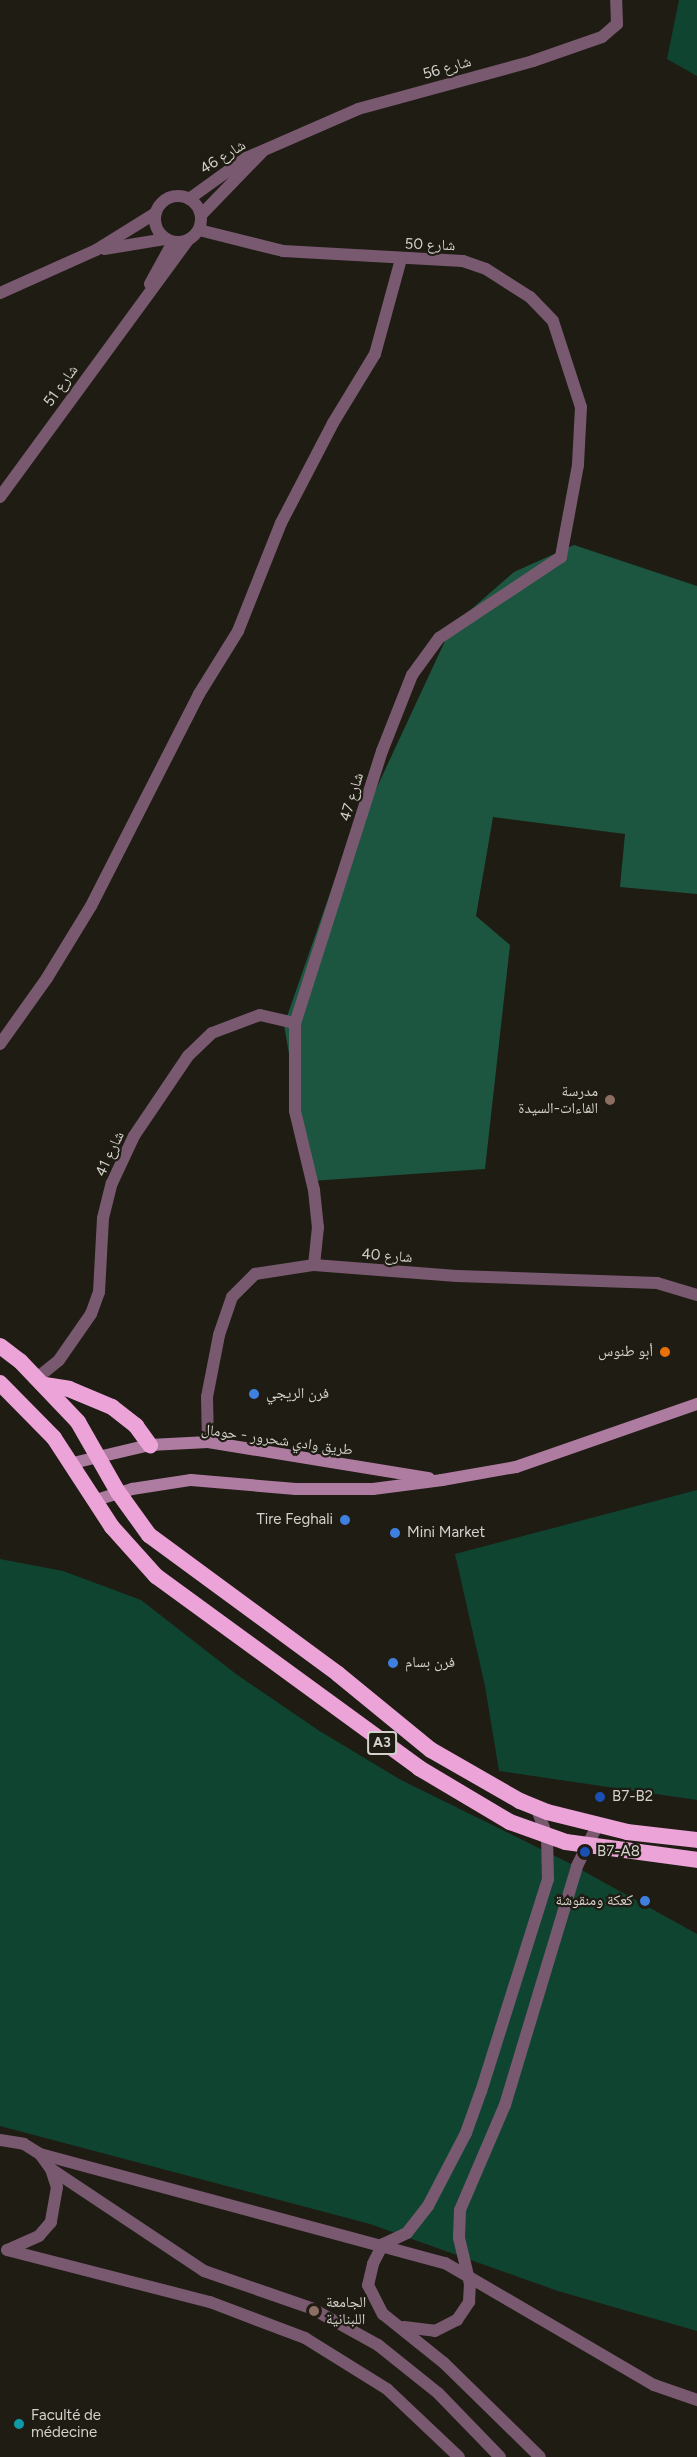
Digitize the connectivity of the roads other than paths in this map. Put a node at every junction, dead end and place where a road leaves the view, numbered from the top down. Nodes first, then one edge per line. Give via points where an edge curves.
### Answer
1 (616, 0) edge
2 (262, 152) junction
3 (189, 198) junction
4 (156, 213) junction
5 (201, 215) junction
6 (199, 230) junction
7 (170, 240) junction
8 (188, 240) junction
9 (96, 250) junction
10 (401, 259) junction
11 (0, 293) edge
12 (146, 293) junction
13 (581, 407) joint
14 (0, 497) edge
15 (295, 1023) junction
16 (0, 1044) edge
17 (314, 1265) junction
18 (697, 1295) edge
19 (0, 1346) edge
20 (41, 1382) junction
21 (0, 1383) edge
22 (697, 1404) edge
23 (208, 1442) junction
24 (150, 1445) junction
25 (99, 1455) junction
26 (73, 1463) junction
27 (442, 1480) junction
28 (118, 1492) junction
29 (96, 1500) junction
30 (536, 1807) junction
31 (597, 1826) junction
32 (547, 1836) junction
33 (697, 1840) edge
34 (584, 1845) junction
35 (697, 1860) edge
36 (0, 2140) edge
37 (40, 2154) junction
38 (51, 2169) junction
39 (383, 2244) junction
40 (3, 2250) edge
41 (468, 2274) junction
42 (400, 2326) junction
43 (697, 2400) edge
44 (459, 2457) edge
45 (501, 2457) edge
46 (540, 2457) edge

1 - 2 street, شارع 56 via 620,11 617,24 584,45 358,109
2 - 3 street, شارع 46 via 232,166
2 - 5 street, شارع 46
3 - 4 street via 171,196
3 - 5 street
4 - 7 street via 156,228
4 - 9 street
5 - 6 street
6 - 8 street
6 - 10 street, شارع 50 via 283,251
7 - 8 street
7 - 9 street
7 - 12 street, شارع 51
8 - 12 street, شارع 51 via 171,267
9 - 11 street
10 - 13 street, شارع 50 via 463,261 486,269 530,297 553,321 562,340
10 - 16 street via 375,354 333,423 281,523 238,631 199,694 91,906
12 - 14 street, شارع 51
13 - 15 street, شارع 47 via 578,465 561,557 439,638 412,675 382,752
15 - 17 street, شارع 47 via 295,1111 314,1190 318,1227
15 - 20 street, شارع 41 via 260,1015 212,1033 188,1056 134,1136 112,1183 104,1218 99,1292 91,1314
17 - 18 street, شارع 40 via 657,1283
17 - 23 street, شارع 40 via 255,1274 232,1297 219,1335 207,1397
19 - 20 highway, A3
20 - 24 highway via 112,1407 136,1426
20 - 25 highway, A3 via 78,1422
21 - 26 highway, A3 via 35,1415
22 - 27 main road, طريق وادي شحرور - حومال via 516,1467
23 - 24 main road, طريق وادي شحرور - حومال
23 - 27 main road, طريق وادي شحرور - حومال
24 - 25 main road, طريق وادي شحرور - حومال
25 - 26 main road, طريق وادي شحرور - حومال
25 - 28 highway, A3
26 - 29 highway, A3
27 - 28 main road, طريق وادي شحرور - حومال via 373,1489 296,1489 191,1480
28 - 29 main road, طريق وادي شحرور - حومال
28 - 30 highway, A3 via 149,1535 183,1563 338,1674 431,1749
29 - 32 highway, A3 via 112,1527 156,1576 419,1768 510,1822
30 - 31 highway, A3
30 - 32 street
31 - 33 highway, A3
31 - 34 street
32 - 34 highway, A3
32 - 39 street via 548,1879 466,2133 418,2220 407,2233
34 - 35 highway, A3
34 - 41 street via 505,2105 460,2210 460,2253
36 - 37 street via 24,2144
37 - 38 street
37 - 39 street via 350,2240
38 - 40 street via 57,2187 51,2222 39,2236
38 - 45 street via 195,2266 311,2308 378,2345 438,2393
39 - 41 street
39 - 42 street via 373,2264 370,2294 383,2313
40 - 44 street via 210,2302 304,2338 387,2389
41 - 42 street via 469,2302 457,2320 435,2331
41 - 43 street via 654,2385
42 - 46 street

